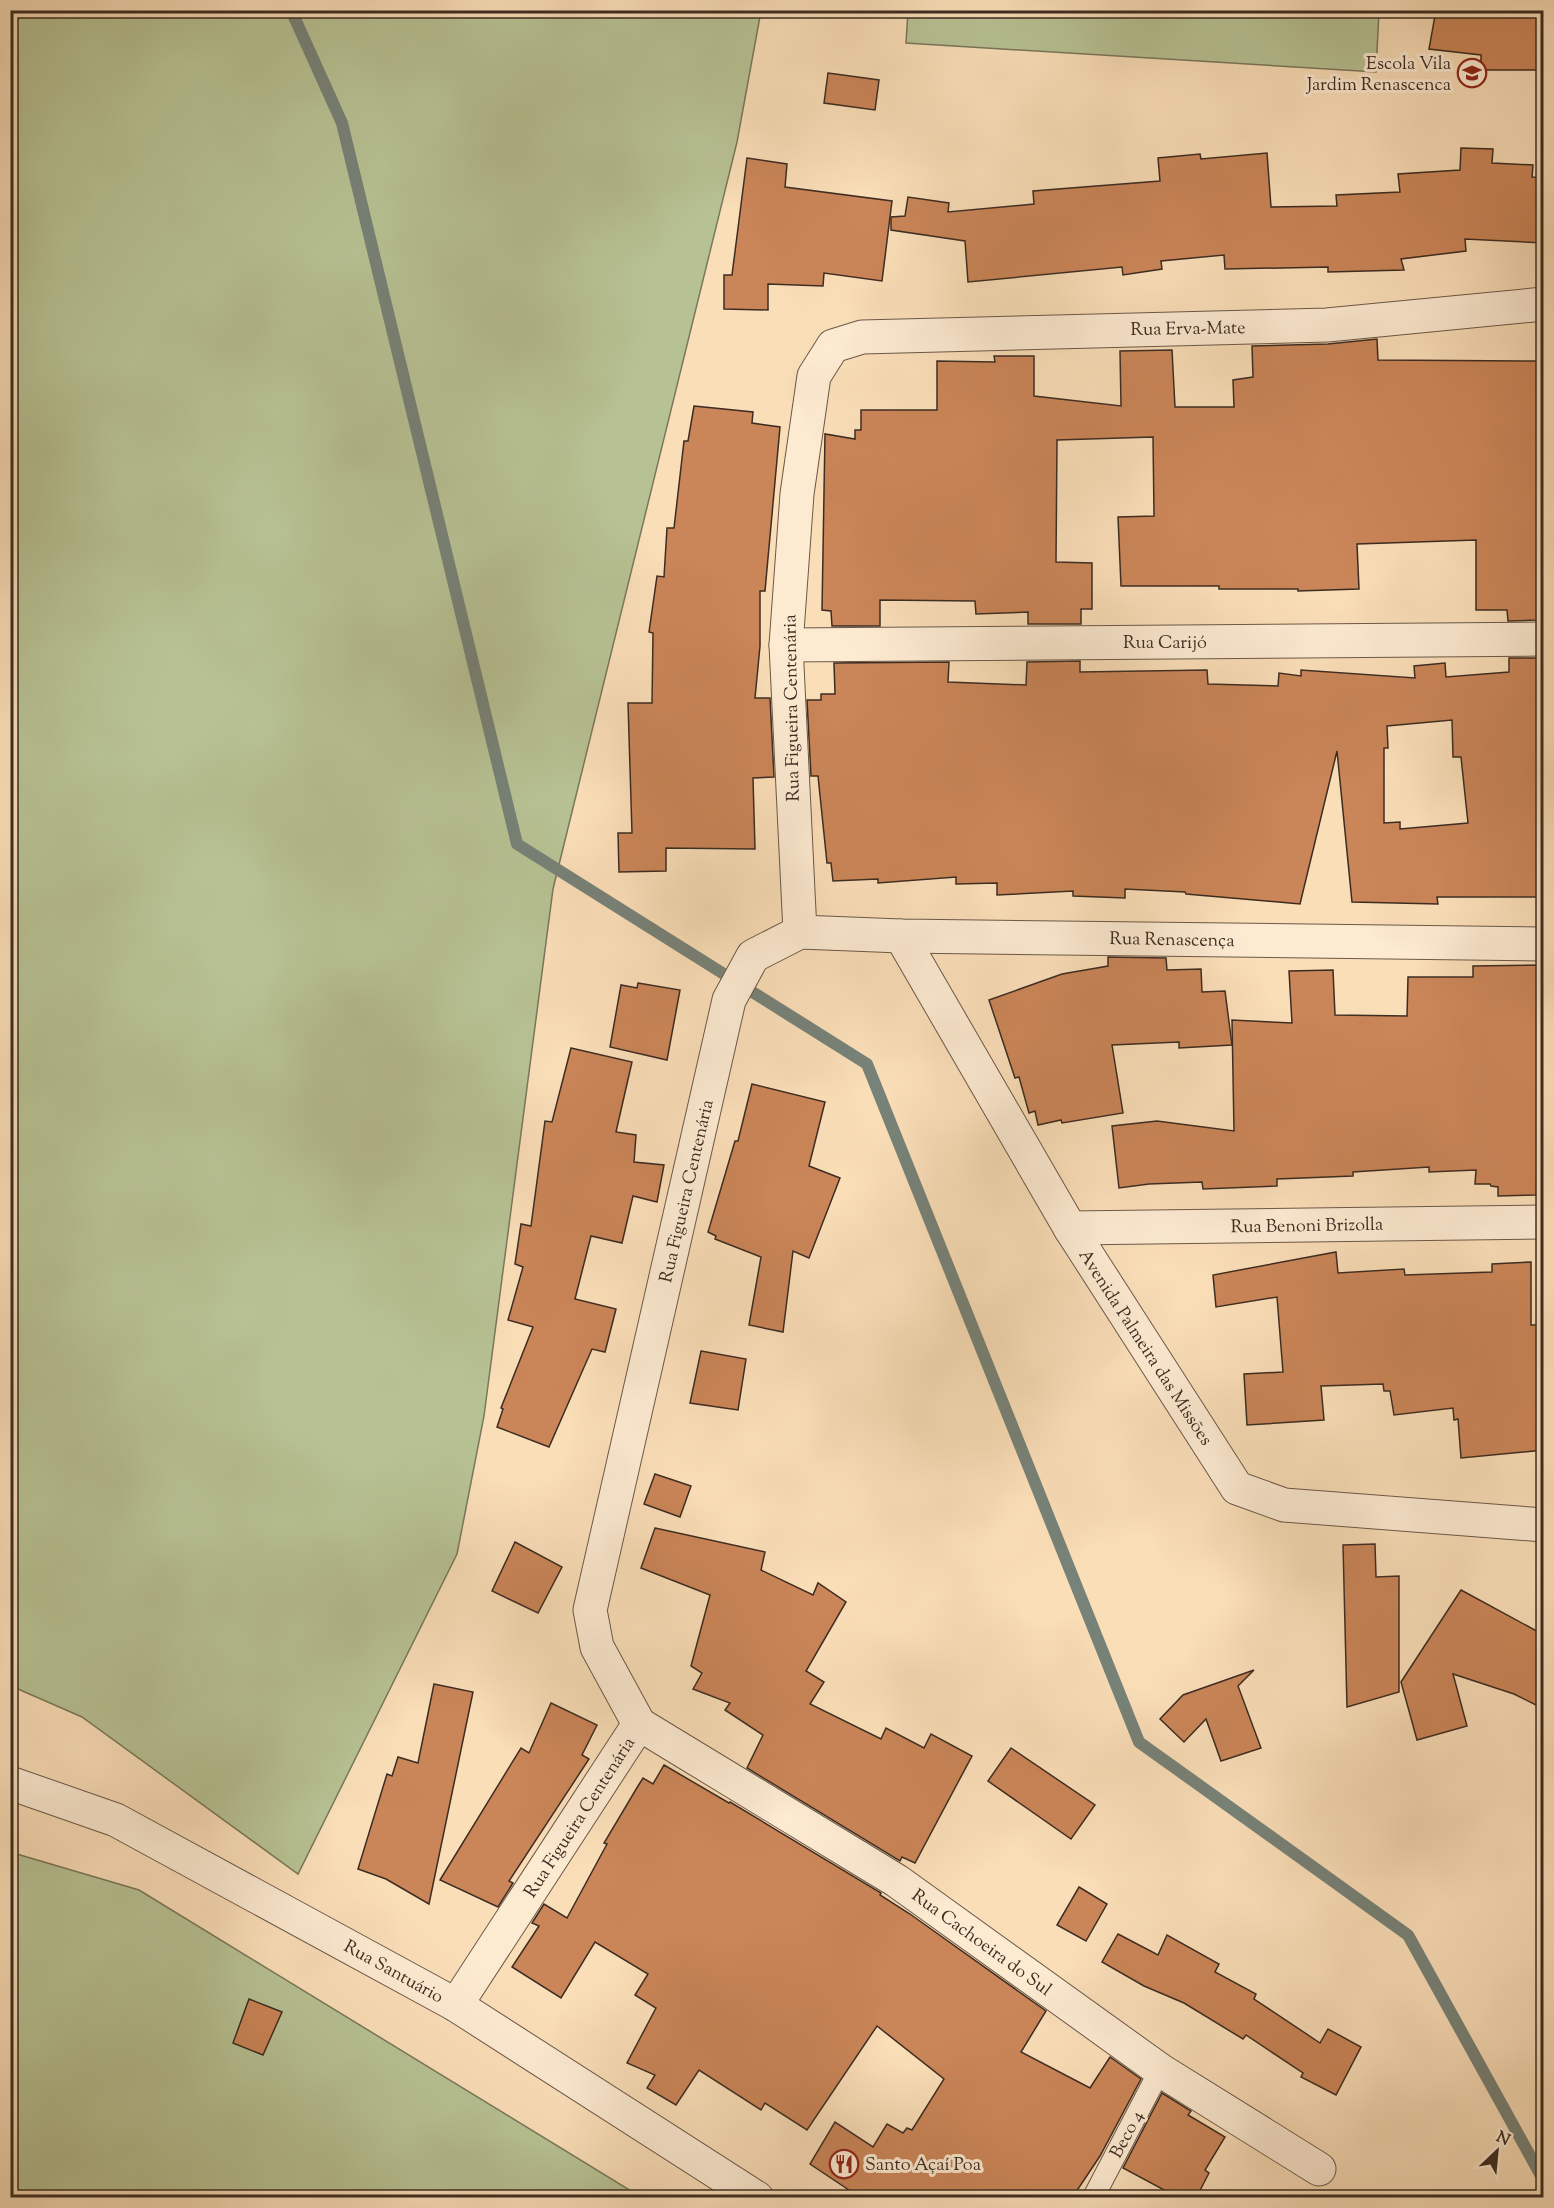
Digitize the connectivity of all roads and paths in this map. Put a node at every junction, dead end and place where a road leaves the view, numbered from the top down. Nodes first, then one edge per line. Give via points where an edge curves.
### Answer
1 (1544, 304) edge
2 (833, 346) joint
3 (1544, 639) edge
4 (786, 645) junction
5 (800, 932) junction
6 (901, 936) junction
7 (1544, 944) edge
8 (1544, 1222) edge
9 (1070, 1228) junction
10 (1544, 1524) edge
11 (639, 1724) junction
12 (10, 1783) edge
13 (456, 2005) junction
14 (1160, 2070) junction
15 (1319, 2169) dead end
16 (757, 2198) edge
17 (1093, 2198) edge

1 - 2 street, Rua Erva-Mate via 1328,325 862,337
2 - 4 street, Rua Figueira Centenária via 814,376 796,494
3 - 4 street, Rua Carijó
4 - 5 street, Rua Figueira Centenária
5 - 6 street, Rua Renascença
5 - 11 street, Rua Figueira Centenária via 753,956 729,1000 590,1610 597,1647
6 - 7 street, Rua Renascença
6 - 9 street, Avenida Palmeira das Missões
8 - 9 street, Rua Benoni Brizolla
9 - 10 street, Avenida Palmeira das Missões via 1237,1488 1284,1505
11 - 13 street, Rua Figueira Centenária
11 - 14 street, Rua Cachoeira do Sul via 897,1881
12 - 13 street, Rua Santuário via 116,1820
13 - 16 street, Rua Santuário
14 - 15 street, Rua Cachoeira do Sul
14 - 17 lane, Beco 4

